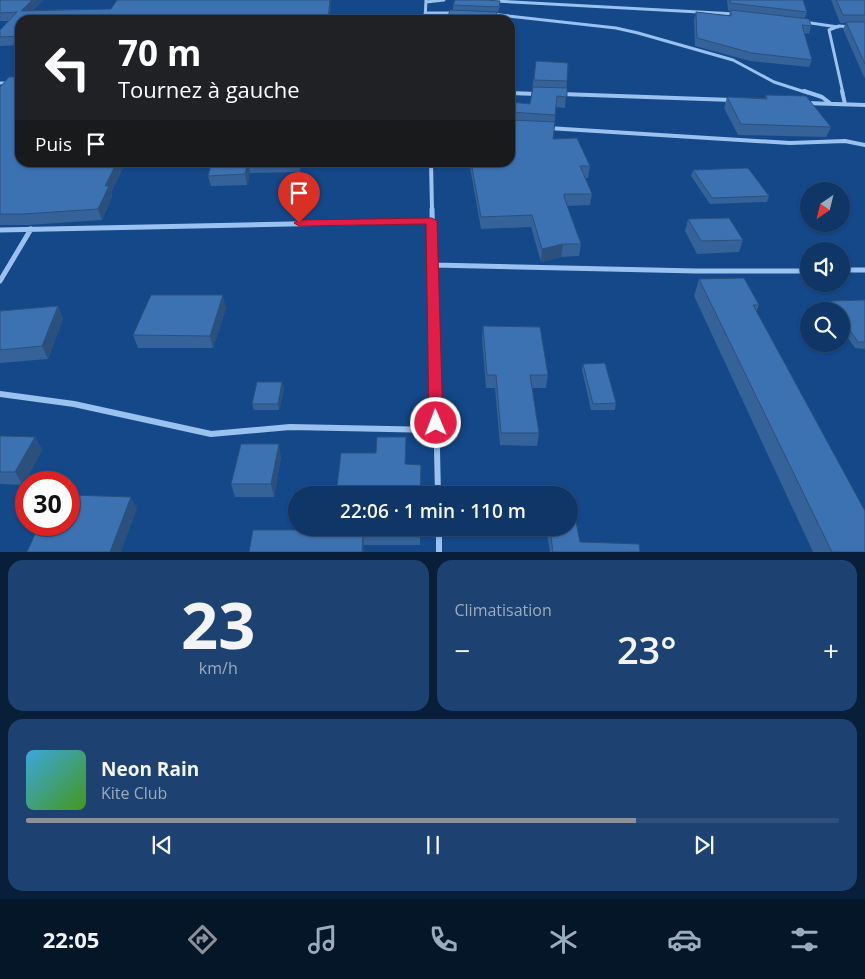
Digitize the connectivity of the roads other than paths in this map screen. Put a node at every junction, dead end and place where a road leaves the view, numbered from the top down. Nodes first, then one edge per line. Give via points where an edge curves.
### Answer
1 (444, 0) edge
2 (426, 1) edge
3 (489, 1) edge
4 (425, 13) joint
5 (459, 13) edge
6 (485, 14) edge
7 (494, 15) edge
8 (743, 15) edge
9 (515, 17) edge
10 (799, 22) edge
11 (856, 26) edge
12 (838, 27) junction
13 (0, 83) edge
14 (15, 83) edge
15 (515, 93) edge
16 (545, 94) edge
17 (555, 94) edge
18 (741, 100) edge
19 (800, 102) edge
20 (831, 104) junction
21 (845, 104) junction
22 (865, 105) edge
23 (539, 128) edge
24 (865, 145) edge
25 (431, 167) edge
26 (432, 221) junction
27 (31, 229) junction
28 (0, 230) edge
29 (434, 265) junction
30 (800, 270) edge
31 (850, 270) edge
32 (865, 270) edge
33 (0, 281) edge
34 (0, 394) edge
35 (437, 430) junction
36 (438, 486) edge
37 (439, 536) edge
38 (439, 552) edge

1 - 2 street
2 - 4 street
3 - 8 street
4 - 5 street
6 - 7 street
9 - 20 street via 638,33 733,60 774,82 822,97
10 - 12 street
11 - 12 street
12 - 21 street via 831,27 829,33
13 - 14 street
15 - 16 street
17 - 18 street
19 - 20 street
20 - 21 street
21 - 22 street
23 - 24 street via 790,143 836,140
25 - 26 street
26 - 27 street
26 - 29 street
27 - 28 street
27 - 33 street
29 - 30 street
29 - 35 street
31 - 32 street
34 - 35 street via 74,404 211,434 290,427
35 - 36 street
37 - 38 street

